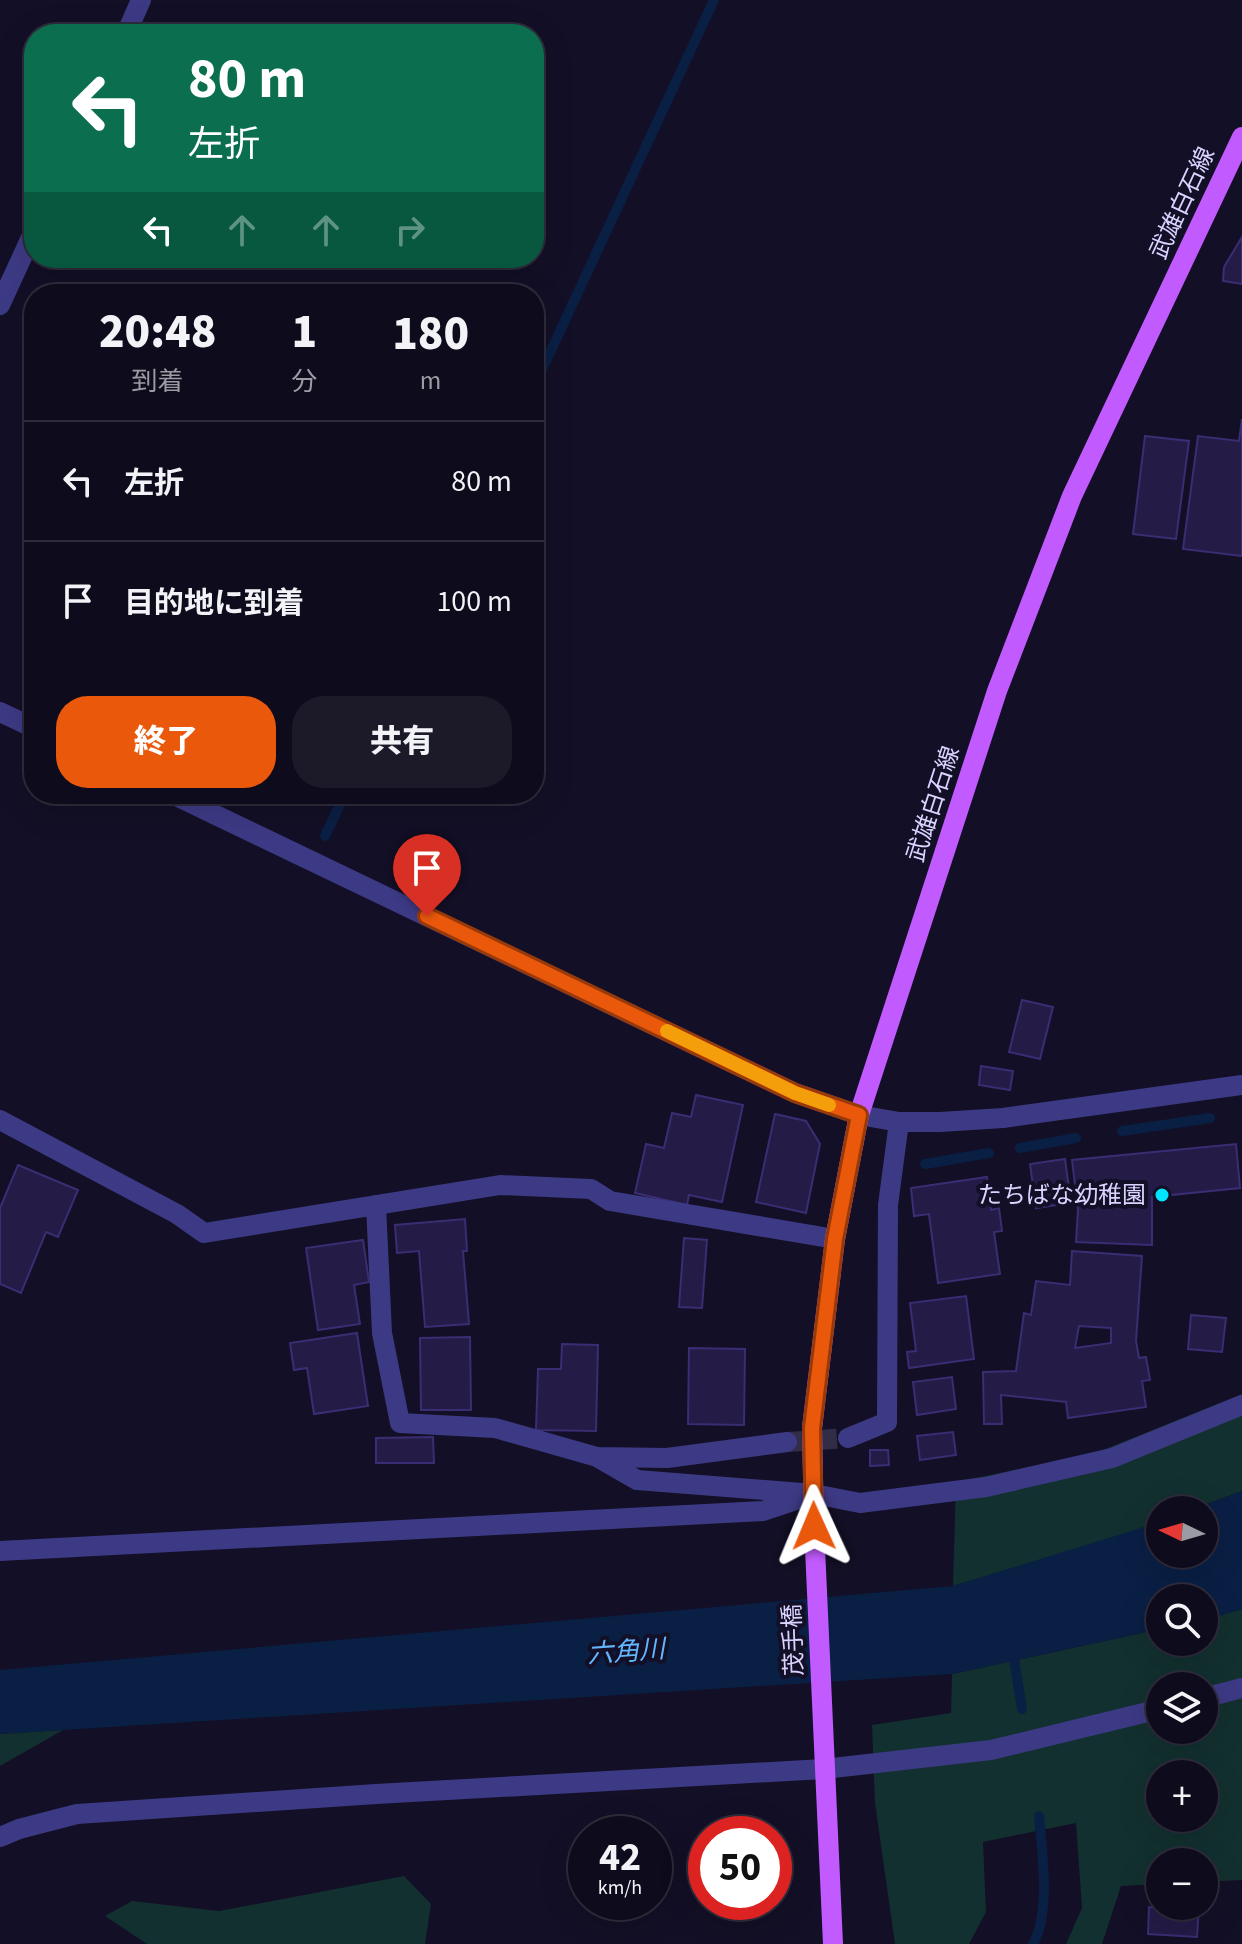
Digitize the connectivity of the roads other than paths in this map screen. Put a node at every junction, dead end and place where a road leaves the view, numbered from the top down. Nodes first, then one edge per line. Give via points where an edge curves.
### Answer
1 (141, 0) edge
2 (130, 24) edge
3 (1242, 137) edge
4 (24, 253) edge
5 (0, 305) edge
6 (0, 712) edge
7 (24, 723) edge
8 (193, 804) edge
9 (1242, 1085) edge
10 (859, 1115) junction
11 (0, 1120) edge
12 (899, 1122) junction
13 (376, 1205) junction
14 (835, 1239) junction
15 (1242, 1405) edge
16 (848, 1438) tunnel mouth
17 (787, 1442) tunnel mouth
18 (597, 1457) junction
19 (814, 1494) junction
20 (814, 1526) joint
21 (0, 1551) edge
22 (1242, 1688) edge
23 (1218, 1694) edge
24 (1146, 1712) edge
25 (824, 1760) junction
26 (0, 1837) edge
27 (833, 1944) edge

1 - 2 street
3 - 10 main road, 武雄白石線 via 1072,496 997,691
4 - 5 street
6 - 7 street
8 - 10 street via 795,1093
9 - 12 street via 1003,1118
10 - 12 street
10 - 14 main road, 武雄白石線
11 - 13 street via 204,1233
12 - 16 street via 888,1205 887,1422
13 - 14 street via 500,1185 591,1189 610,1201
13 - 18 street via 382,1333 400,1423 495,1428
14 - 19 main road, 武雄白石線 via 812,1428
15 - 19 street via 1112,1458 986,1487 860,1503
17 - 18 street via 667,1458
18 - 19 street via 637,1480
19 - 20 main road, 武雄白石線
19 - 21 street via 763,1511
20 - 25 main road, 茂手橋
22 - 23 street
24 - 25 street via 991,1750
25 - 26 street via 77,1814
25 - 27 main road

